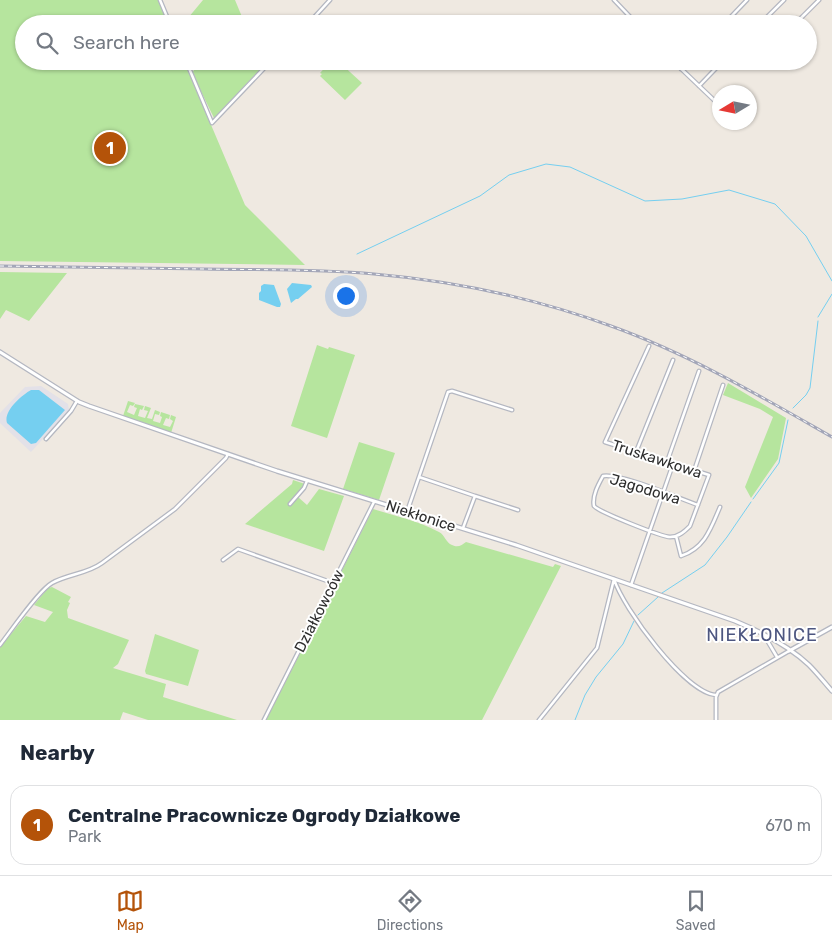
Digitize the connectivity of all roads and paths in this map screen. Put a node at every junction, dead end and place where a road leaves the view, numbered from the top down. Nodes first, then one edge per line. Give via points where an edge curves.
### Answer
1 (160, 0) edge
2 (330, 0) edge
3 (614, 0) edge
4 (747, 0) edge
5 (784, 0) edge
6 (819, 0) edge
7 (166, 15) edge
8 (316, 15) edge
9 (629, 15) edge
10 (733, 15) edge
11 (769, 15) edge
12 (804, 15) edge
13 (190, 70) edge
14 (263, 70) edge
15 (682, 70) edge
16 (714, 70) edge
17 (699, 86) junction
18 (712, 98) edge
19 (649, 346) dead end
20 (0, 352) edge
21 (673, 360) dead end
22 (699, 370) dead end
23 (724, 385) dead end
24 (78, 401) junction
25 (512, 410) dead end
26 (46, 439) dead end
27 (636, 452) junction
28 (228, 454) junction
29 (666, 462) junction
30 (673, 464) junction
31 (694, 471) junction
32 (709, 475) joint
33 (419, 477) junction
34 (307, 481) junction
35 (664, 493) junction
36 (475, 496) junction
37 (374, 502) junction
38 (290, 504) dead end
39 (698, 505) junction
40 (720, 507) dead end
41 (518, 510) dead end
42 (407, 512) junction
43 (463, 530) junction
44 (650, 530) junction
45 (676, 536) junction
46 (222, 560) dead end
47 (614, 578) junction
48 (333, 582) junction
49 (631, 584) junction
50 (832, 626) edge
51 (764, 634) junction
52 (0, 645) edge
53 (789, 651) junction
54 (776, 657) junction
55 (832, 691) edge
56 (716, 695) junction
57 (264, 720) edge
58 (539, 720) edge
59 (716, 720) edge

1 - 7 street
2 - 8 street
3 - 9 street
4 - 10 street
5 - 11 street
6 - 12 street
13 - 14 street via 212,123
15 - 17 street
16 - 17 street
17 - 18 street
19 - 27 street, Truskawkowa via 605,442
20 - 24 street, Niekłonice
21 - 27 street
22 - 29 street
23 - 31 street
24 - 26 street
24 - 28 street, Niekłonice
25 - 33 street via 448,392
27 - 29 street, Truskawkowa
28 - 34 street, Niekłonice
28 - 52 street via 175,509 102,563 46,587
29 - 30 street, Truskawkowa
30 - 31 street, Truskawkowa
30 - 35 street
31 - 32 street, Truskawkowa
32 - 39 street, Jagodowa
33 - 36 street
33 - 42 street
34 - 37 street, Niekłonice
34 - 38 street
35 - 39 street, Jagodowa
35 - 44 street
35 - 44 street, Jagodowa via 614,476 603,476 598,485 593,502 596,509
36 - 41 street
36 - 43 street
37 - 42 street, Niekłonice
37 - 48 street, Działkowców
39 - 45 street, Jagodowa via 690,526
40 - 45 street via 706,539 690,553 681,556
42 - 43 street, Niekłonice
43 - 47 street, Niekłonice
44 - 45 street, Jagodowa via 669,537
44 - 49 street
46 - 48 street via 238,549
47 - 49 street, Niekłonice
47 - 56 street via 630,611 678,669 699,689
47 - 58 street via 597,648
48 - 57 street, Działkowców
49 - 51 street, Niekłonice
50 - 53 street
51 - 53 street, Niekłonice
51 - 54 street
53 - 54 street
53 - 55 street, Niekłonice via 807,664
54 - 56 street
56 - 59 street

